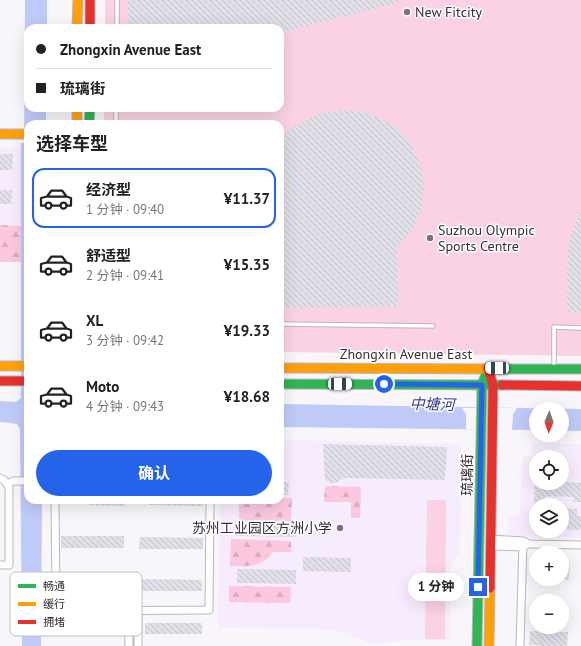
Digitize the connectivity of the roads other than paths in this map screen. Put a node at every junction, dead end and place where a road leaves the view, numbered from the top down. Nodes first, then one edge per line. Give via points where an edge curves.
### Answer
1 (78, 0) edge
2 (90, 0) edge
3 (117, 0) edge
4 (77, 24) edge
5 (90, 24) edge
6 (117, 24) edge
7 (0, 134) edge
8 (24, 134) edge
9 (284, 324) edge
10 (433, 326) dead end
11 (581, 328) edge
12 (0, 366) edge
13 (23, 366) edge
14 (284, 368) edge
15 (488, 368) junction
16 (554, 369) junction
17 (581, 369) edge
18 (0, 381) edge
19 (24, 381) edge
20 (284, 384) edge
21 (482, 385) junction
22 (494, 386) junction
23 (581, 386) edge
24 (0, 478) edge
25 (24, 481) edge
26 (8, 484) junction
27 (56, 504) edge
28 (210, 504) edge
29 (491, 543) junction
30 (525, 544) junction
31 (581, 545) edge
32 (0, 565) edge
33 (56, 572) edge
34 (142, 611) edge
35 (129, 636) edge
36 (129, 646) edge
37 (477, 646) edge
38 (489, 646) edge
39 (520, 646) edge

1 - 4 main road
2 - 5 main road
3 - 6 lane
7 - 8 main road
9 - 10 lane
11 - 16 lane via 554,327
12 - 13 main road
14 - 15 main road, Zhongxin Avenue East
15 - 16 main road, Zhongxin Avenue East
15 - 21 main road, 琉璃街
15 - 22 main road
16 - 17 main road, Zhongxin Avenue East
18 - 19 main road
20 - 21 main road
21 - 22 main road
21 - 37 main road, 琉璃街
22 - 23 main road
22 - 29 main road
24 - 26 street
25 - 26 street via 13,481
26 - 32 street via 9,565
27 - 33 street
28 - 34 street via 209,610
29 - 30 street
29 - 38 main road
30 - 31 street
30 - 39 street
35 - 36 street

